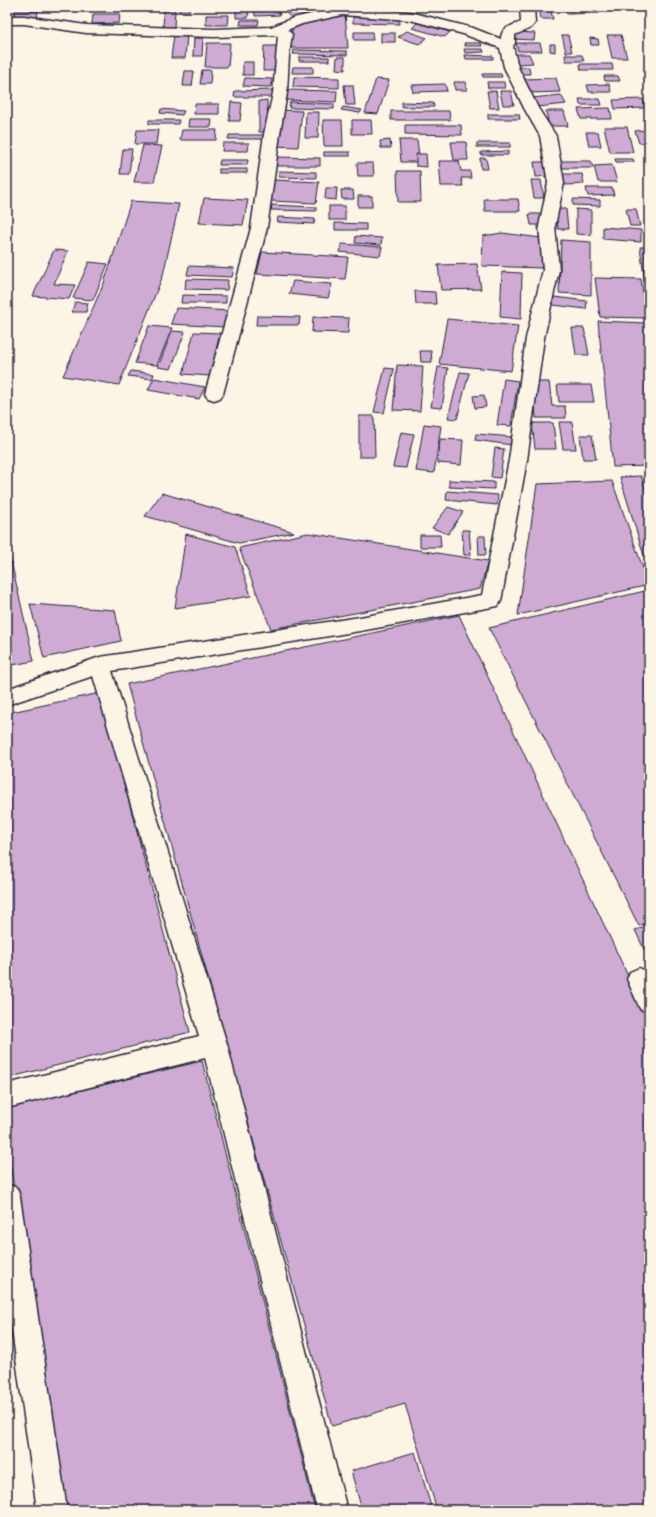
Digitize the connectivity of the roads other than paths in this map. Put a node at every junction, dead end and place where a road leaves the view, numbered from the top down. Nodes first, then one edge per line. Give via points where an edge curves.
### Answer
1 (527, 7) edge
2 (7, 20) edge
3 (272, 30) junction
4 (506, 46) junction
5 (214, 394) dead end
6 (100, 665) junction
7 (7, 697) edge
8 (639, 979) dead end
9 (649, 1001) edge
10 (214, 1044) junction
11 (7, 1096) edge
12 (7, 1197) edge
13 (52, 1510) edge
14 (332, 1510) edge

1 - 4 street via 528,23 508,34
2 - 3 street via 141,31 214,33
3 - 4 street via 342,11 410,16 468,31
3 - 5 street via 285,34 280,92 259,228
4 - 6 street via 511,67 548,136 556,183 547,226 551,270 535,338 518,460 491,601 352,626
6 - 7 street
6 - 10 street
8 - 9 street
10 - 11 street
10 - 14 street
12 - 13 street

